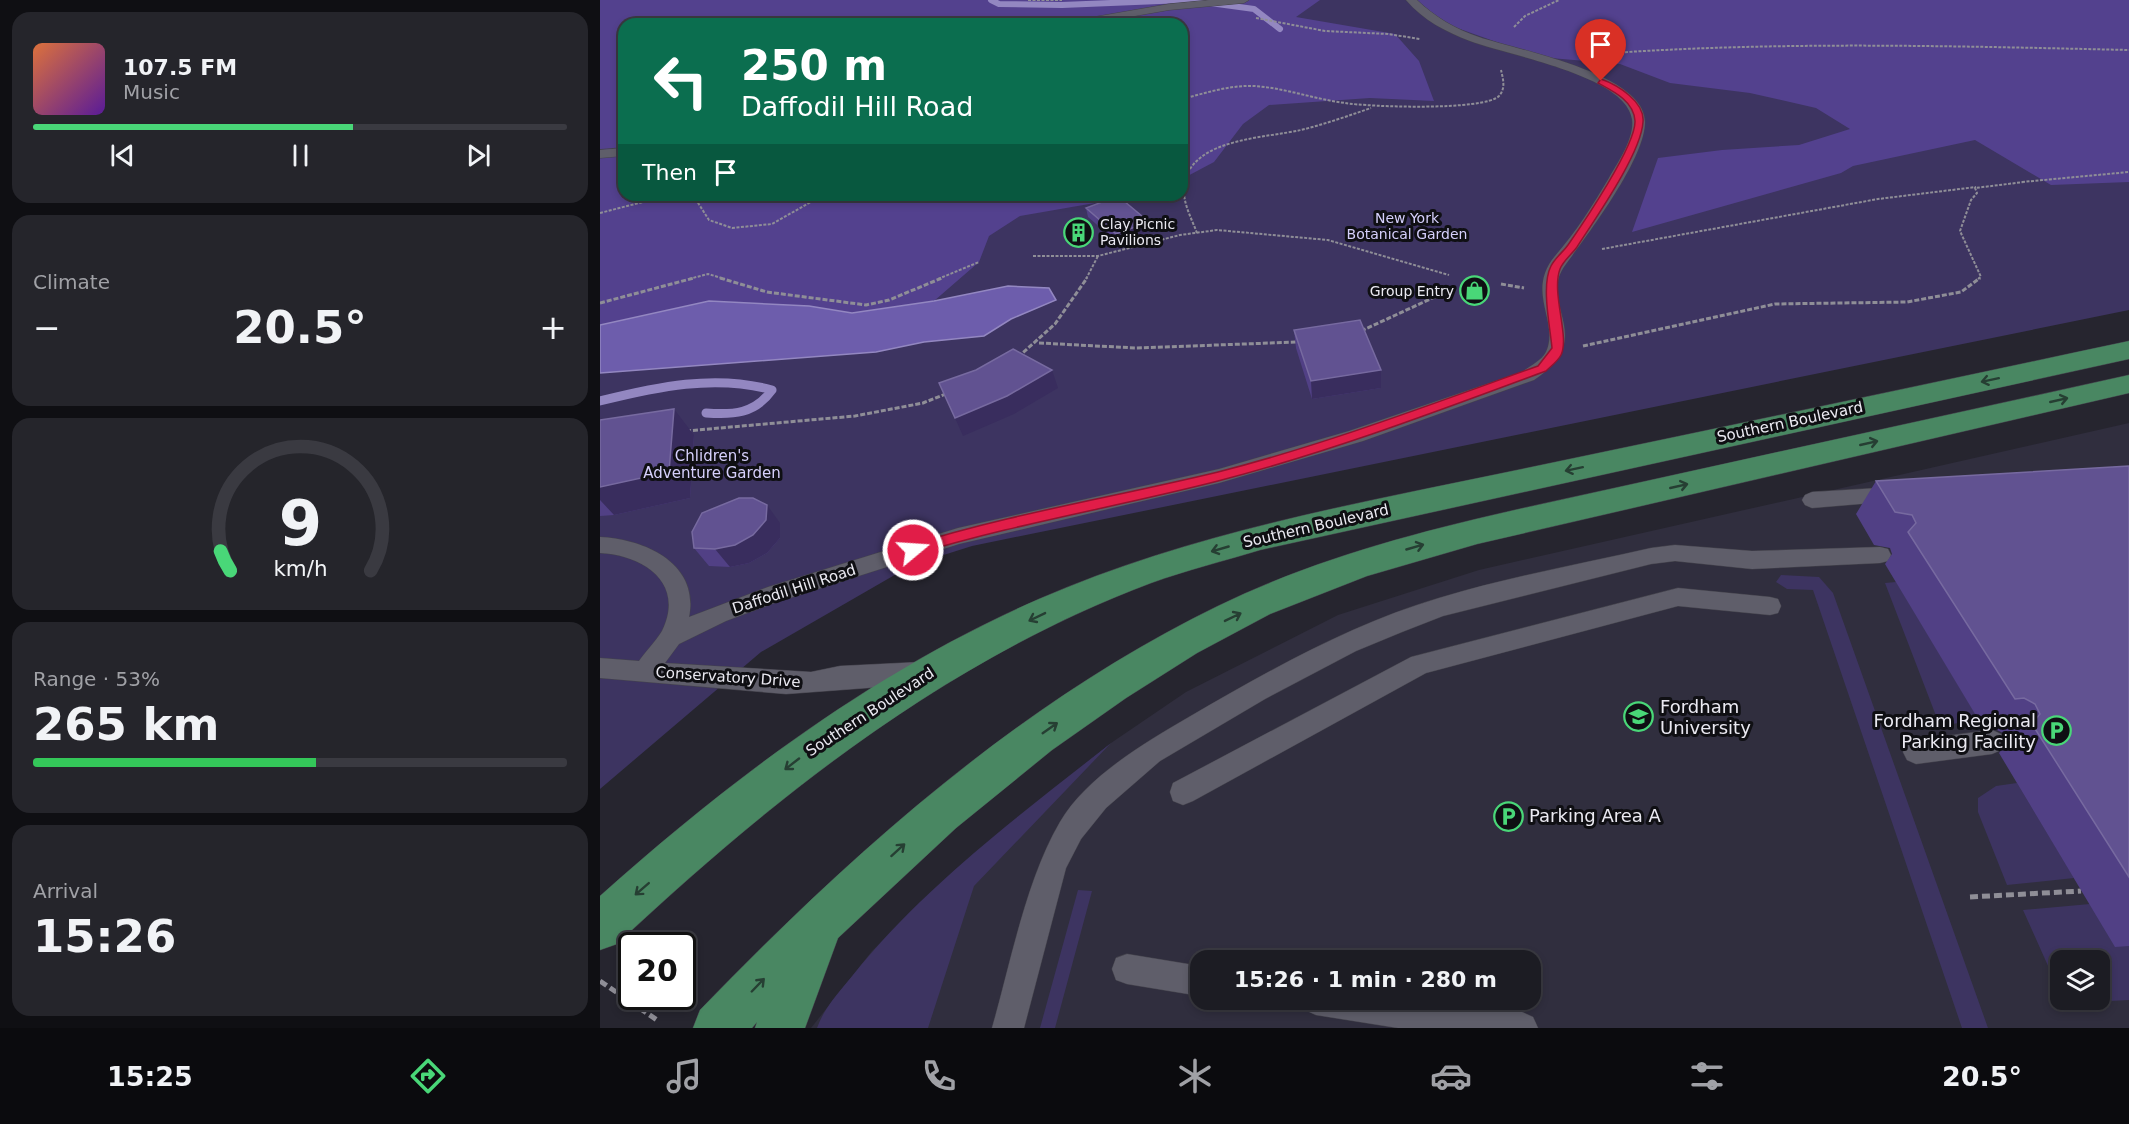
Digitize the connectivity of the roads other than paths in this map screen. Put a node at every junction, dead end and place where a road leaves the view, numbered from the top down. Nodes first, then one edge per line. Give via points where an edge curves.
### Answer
1 (1244, 0) edge
2 (1411, 0) edge
3 (1226, 1) edge
4 (1110, 18) edge
5 (618, 152) edge
6 (600, 154) edge
7 (2129, 350) edge
8 (2129, 384) edge
9 (1918, 493) edge
10 (1812, 500) dead end
11 (600, 545) edge
12 (1880, 555) dead end
13 (1770, 606) dead end
14 (671, 637) junction
15 (600, 668) edge
16 (645, 671) junction
17 (928, 673) junction
18 (1992, 742) dead end
19 (1916, 752) dead end
20 (1183, 792) dead end
21 (822, 919) junction
22 (600, 927) edge
23 (1126, 969) dead end
24 (1190, 979) edge
25 (1384, 1010) edge
26 (718, 1028) edge
27 (780, 1028) edge
28 (1008, 1028) edge
29 (1522, 1028) edge

1 - 3 lane
2 - 14 lane, Daffodil Hill Road via 1446,28 1583,72 1618,91 1634,106 1639,121 1628,154 1571,248 1555,267 1552,280 1558,348 1550,363 1528,375 1356,436 1219,476 958,536 748,603
3 - 4 lane
5 - 6 lane
7 -> 17 main road, Southern Boulevard via 1260,537 1124,579 1054,608
21 -> 8 main road via 998,765 1120,680 1281,594 1376,558 1477,531
9 - 10 lane
11 - 14 lane via 642,553 664,565 675,580 679,596 679,612
12 - 28 lane via 1752,560 1675,553 1651,556 1440,608 1348,644 1256,691 1151,753 1096,799 1071,829 1053,864
13 - 20 lane via 1678,597 1420,664
14 - 16 lane, Daffodil Hill Road
15 - 16 lane, Conservatory Drive
16 - 17 lane, Conservatory Drive via 786,683
17 -> 22 main road, Southern Boulevard via 807,753 695,843
18 - 19 lane
26 -> 21 main road
21 - 27 main road
23 - 24 lane
25 - 29 lane

